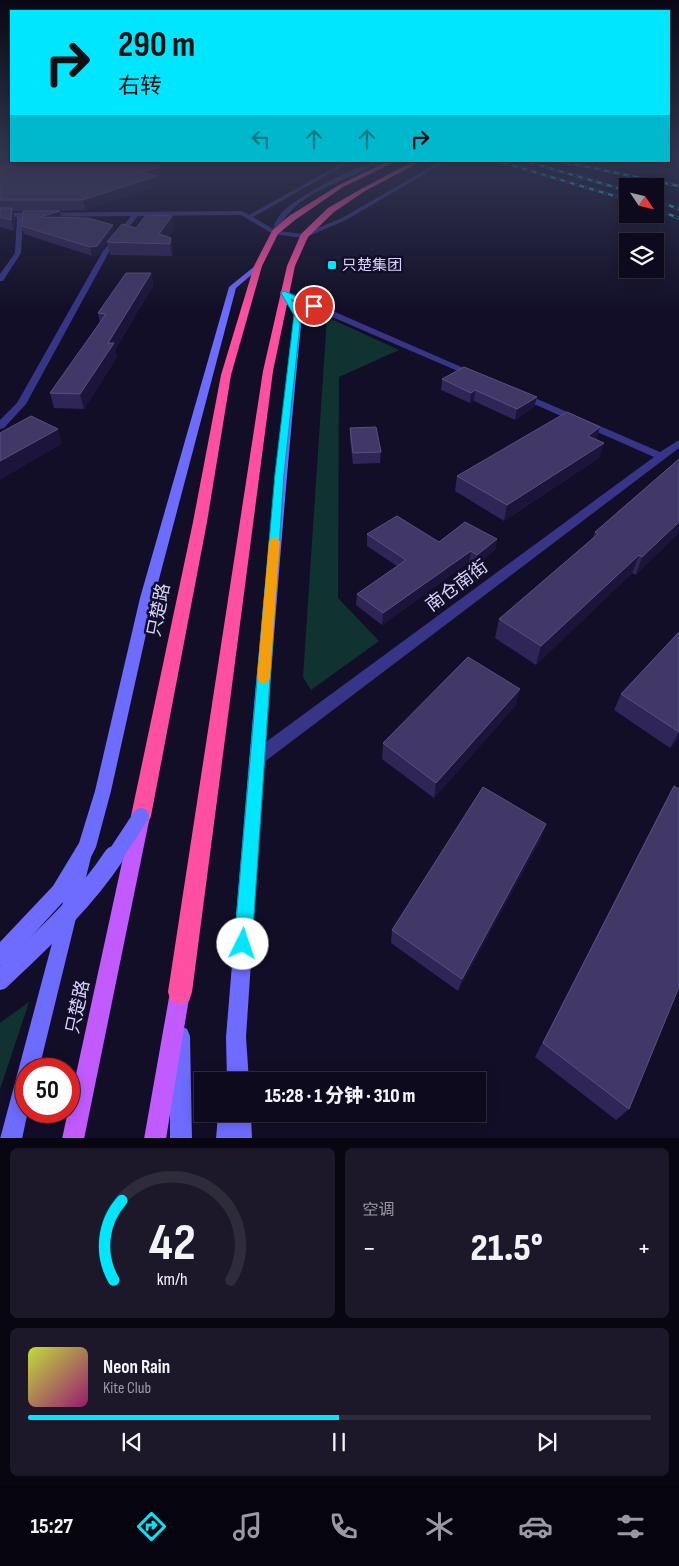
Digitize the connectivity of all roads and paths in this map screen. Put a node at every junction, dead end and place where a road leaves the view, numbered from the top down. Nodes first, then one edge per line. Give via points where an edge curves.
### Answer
1 (269, 206) edge
2 (293, 206) edge
3 (310, 206) edge
4 (337, 206) edge
5 (365, 206) edge
6 (136, 214) junction
7 (0, 215) edge
8 (20, 215) junction
9 (249, 217) junction
10 (275, 233) junction
11 (304, 236) junction
12 (258, 266) junction
13 (0, 279) edge
14 (284, 293) junction
15 (482, 378) edge
16 (509, 390) edge
17 (0, 426) edge
18 (679, 443) edge
19 (661, 456) junction
20 (257, 758) junction
21 (141, 816) junction
22 (86, 847) junction
23 (0, 956) edge
24 (0, 980) edge
25 (180, 992) junction
26 (236, 1038) junction
27 (31, 1058) edge
28 (233, 1072) edge
29 (238, 1072) edge
30 (15, 1119) edge
31 (228, 1122) edge
32 (240, 1122) edge
33 (10, 1138) edge
34 (73, 1138) edge
35 (155, 1138) edge
36 (181, 1138) edge
37 (227, 1138) edge
38 (241, 1138) edge

1 - 9 street
2 - 10 street via 283,214
3 - 10 highway, 只楚路
4 - 11 highway
5 - 11 street
6 - 8 street
6 - 9 street via 242,213
6 - 17 street via 106,251 22,404
7 - 8 street
8 - 13 street via 18,253
9 - 10 street
10 - 11 street
10 - 12 highway, 只楚路
11 - 14 highway
12 - 21 highway, 只楚路 via 226,375
12 - 22 main road via 232,287 148,598 103,791
14 - 15 street
14 - 20 main road via 298,315 280,474
14 - 25 highway via 268,371
16 - 19 street
18 - 19 street, 南仓南街
19 - 20 street, 南仓南街
20 - 26 main road
21 - 24 main road, bridge via 98,880
21 - 34 main road, 只楚路
22 - 23 main road via 59,892
22 - 27 main road
25 - 35 main road
25 - 36 main road
26 - 28 main road
26 - 29 main road
30 - 33 main road
31 - 37 main road
32 - 38 main road

